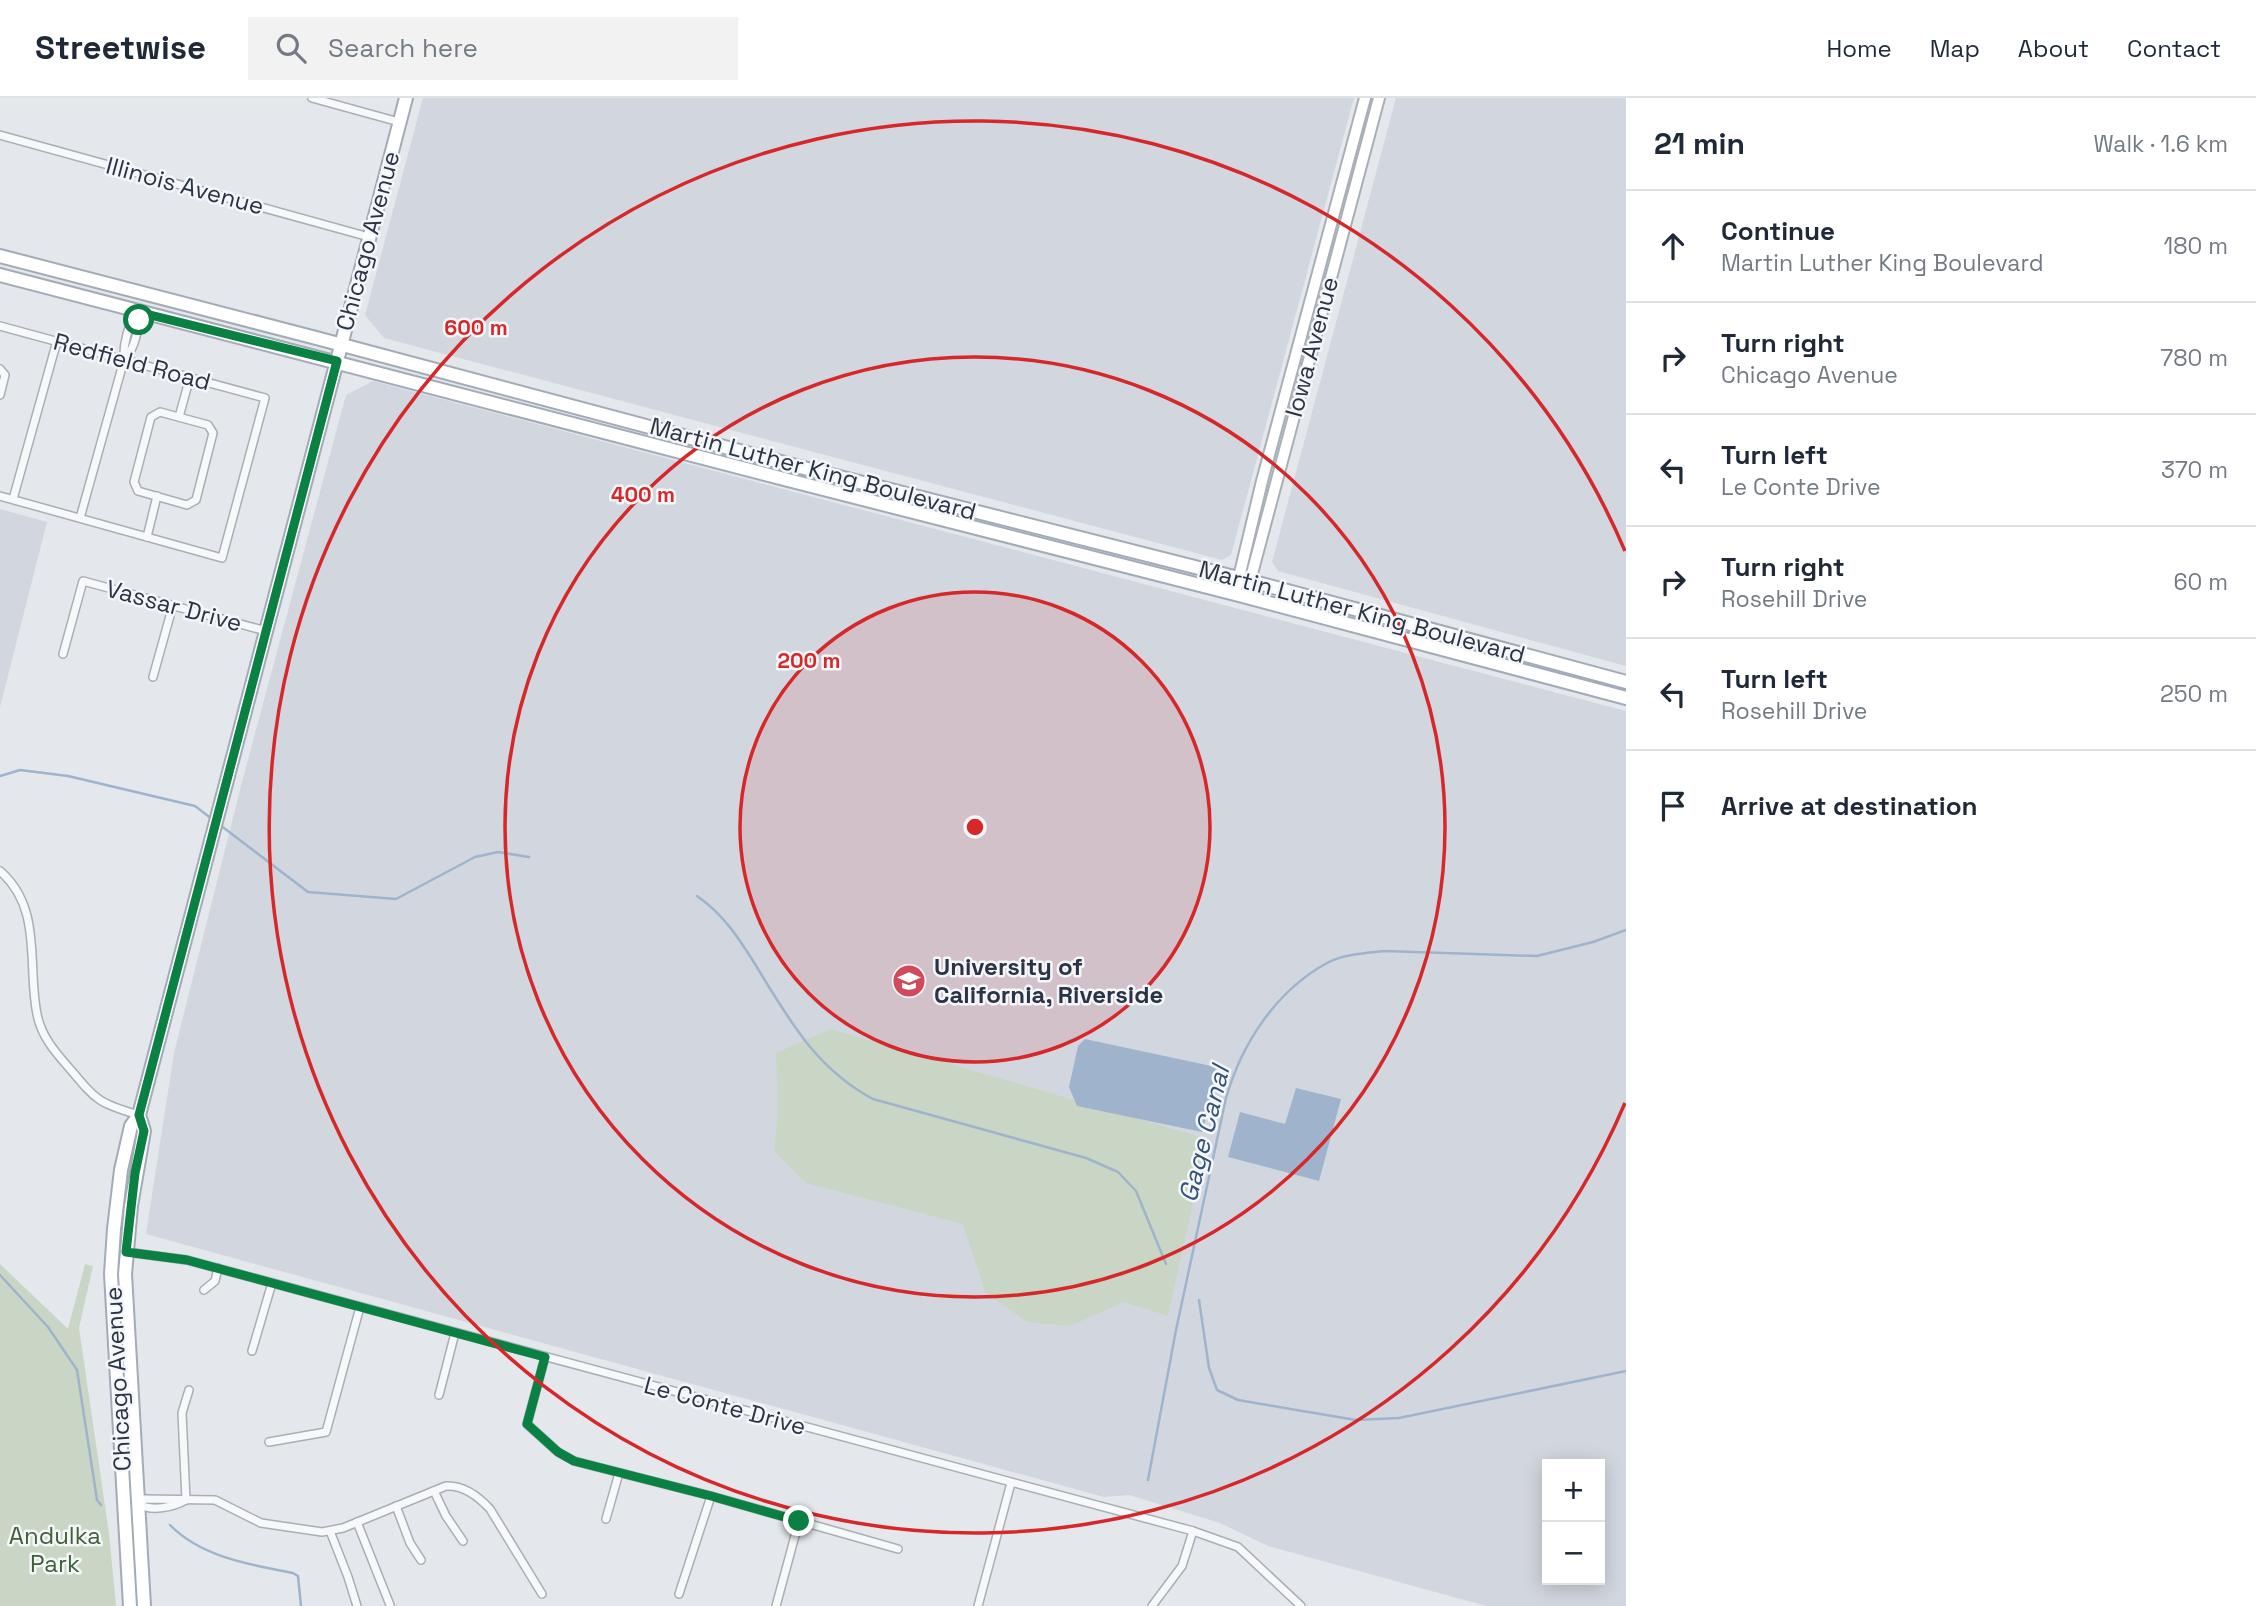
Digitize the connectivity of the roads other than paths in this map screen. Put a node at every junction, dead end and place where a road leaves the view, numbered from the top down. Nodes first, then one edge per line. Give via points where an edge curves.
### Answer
1 (312, 98) edge
2 (406, 98) edge
3 (1364, 98) edge
4 (1379, 98) edge
5 (399, 122) junction
6 (0, 135) edge
7 (369, 237) junction
8 (0, 256) edge
9 (0, 275) edge
10 (138, 312) junction
11 (0, 326) edge
12 (57, 341) junction
13 (341, 345) junction
14 (124, 360) junction
15 (337, 361) junction
16 (0, 369) edge
17 (190, 377) junction
18 (0, 395) edge
19 (179, 417) junction
20 (0, 496) edge
21 (157, 496) junction
22 (13, 499) junction
23 (80, 518) junction
24 (147, 537) junction
25 (1243, 580) junction
26 (1240, 595) junction
27 (173, 606) junction
28 (266, 631) junction
29 (63, 654) dead end
30 (153, 677) dead end
31 (1626, 682) edge
32 (1626, 698) edge
33 (0, 871) edge
34 (139, 1115) junction
35 (118, 1191) junction
36 (126, 1252) junction
37 (218, 1269) junction
38 (111, 1274) junction
39 (272, 1283) junction
40 (204, 1290) dead end
41 (360, 1307) junction
42 (455, 1333) junction
43 (252, 1351) dead end
44 (545, 1357) junction
45 (189, 1390) dead end
46 (439, 1395) dead end
47 (270, 1443) dead end
48 (619, 1473) junction
49 (1011, 1483) junction
50 (434, 1491) junction
51 (711, 1496) junction
52 (186, 1500) junction
53 (139, 1504) junction
54 (396, 1506) junction
55 (606, 1519) dead end
56 (799, 1521) junction
57 (357, 1522) junction
58 (330, 1531) junction
59 (1193, 1531) junction
60 (463, 1541) dead end
61 (898, 1549) dead end
62 (421, 1560) dead end
63 (542, 1594) dead end
64 (679, 1594) dead end
65 (390, 1605) edge
66 (130, 1606) edge
67 (144, 1606) edge
68 (356, 1606) edge
69 (776, 1606) edge
70 (978, 1606) edge
71 (1152, 1606) edge
72 (1301, 1606) edge

1 - 5 street
2 - 5 main road, Chicago Avenue
3 - 25 street, Iowa Avenue
4 - 25 street, Iowa Avenue
5 - 7 main road, Chicago Avenue
6 - 7 street, Illinois Avenue
7 - 13 main road, Chicago Avenue
8 - 13 main road, Martin Luther King Boulevard
9 - 10 main road, Martin Luther King Boulevard
10 - 14 street via 132,318
10 - 15 main road, Martin Luther King Boulevard
11 - 12 street, Redfield Road
12 - 14 street, Redfield Road
12 - 22 street
13 - 15 main road, Chicago Avenue
13 - 25 main road, Martin Luther King Boulevard
14 - 17 street, Redfield Road
14 - 23 street
15 - 26 main road, Martin Luther King Boulevard
15 - 28 main road, Chicago Avenue
16 - 18 street via 5,375
17 - 19 street
17 - 24 street, Redfield Road via 265,398 222,558
19 - 21 street via 160,412 151,417 134,482 138,491
19 - 21 street via 212,428 197,500 187,505
20 - 22 street
21 - 24 street
22 - 23 street
23 - 24 street
25 - 26 street, Iowa Avenue
25 - 31 main road, Martin Luther King Boulevard
26 - 32 main road, Martin Luther King Boulevard
27 - 28 street, Vassar Drive
27 - 29 street, Vassar Drive via 83,581
27 - 30 street
28 - 34 main road, Chicago Avenue
33 - 34 street via 18,895 30,923 37,1014 45,1037 97,1100
34 - 35 main road, Chicago Avenue via 131,1126
34 - 36 main road, Chicago Avenue via 144,1131
35 - 36 main road via 122,1198 118,1242
35 - 38 main road, Chicago Avenue
36 - 37 street, Le Conte Drive via 167,1256
36 - 38 main road
36 - 53 main road, Chicago Avenue
37 - 39 street, Le Conte Drive
37 - 40 street via 215,1281
38 - 66 main road, Chicago Avenue
39 - 41 street, Le Conte Drive
39 - 43 street
41 - 42 street, Le Conte Drive
41 - 47 street via 326,1432
42 - 44 street, Le Conte Drive
42 - 46 street
44 - 48 street via 527,1424 566,1457
44 - 49 street, Le Conte Drive
45 - 52 street via 181,1413
48 - 51 street
48 - 55 street
49 - 59 street, Le Conte Drive
49 - 70 street
50 - 54 street
50 - 60 street
50 - 63 street via 457,1486 483,1502
51 - 56 street
51 - 64 street
52 - 53 street via 164,1507
52 - 58 street via 215,1500 261,1522
53 - 67 main road, Chicago Avenue
54 - 57 street
54 - 62 street
56 - 61 street
56 - 69 street
57 - 58 street
57 - 65 street
58 - 68 street
59 - 71 street via 1182,1566
59 - 72 street, Le Conte Drive via 1238,1547

